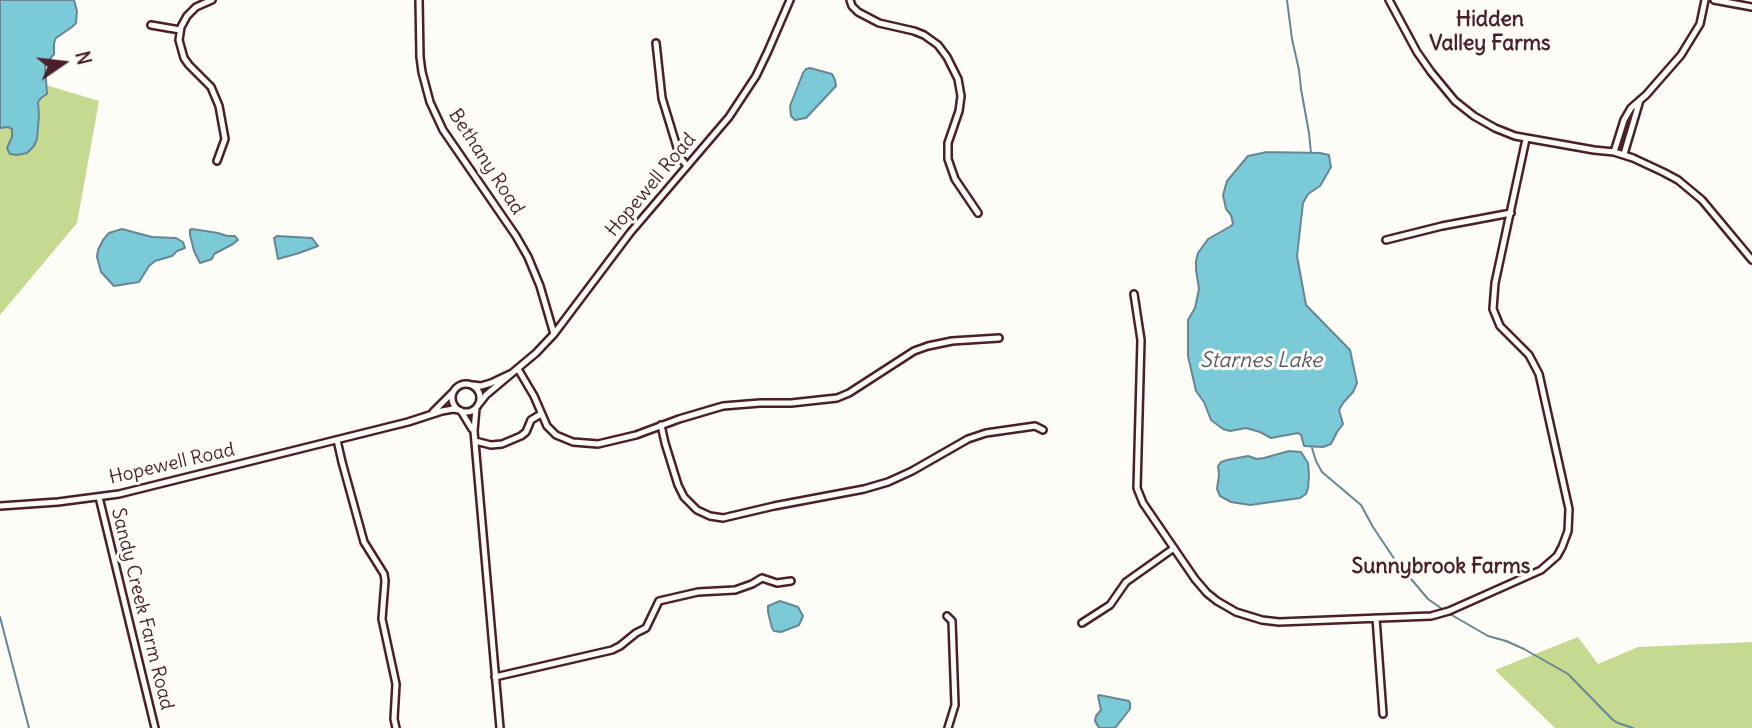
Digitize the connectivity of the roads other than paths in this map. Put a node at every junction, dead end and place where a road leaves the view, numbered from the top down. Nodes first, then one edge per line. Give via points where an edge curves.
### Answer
1 (212, 0) edge
2 (419, 0) edge
3 (790, 0) edge
4 (850, 0) edge
5 (1389, 0) edge
6 (1705, 0) edge
7 (1714, 0) edge
8 (1752, 7) edge
9 (151, 25) dead end
10 (180, 30) junction
11 (656, 43) dead end
12 (1640, 100) junction
13 (1526, 139) junction
14 (1614, 152) junction
15 (1624, 155) junction
16 (217, 161) dead end
17 (687, 166) junction
18 (1511, 213) junction
19 (978, 214) dead end
20 (1386, 240) dead end
21 (1752, 260) edge
22 (1134, 293) dead end
23 (554, 334) junction
24 (999, 338) dead end
25 (515, 371) junction
26 (471, 385) junction
27 (455, 391) junction
28 (477, 406) junction
29 (460, 411) junction
30 (430, 414) junction
31 (541, 414) junction
32 (662, 425) junction
33 (1043, 430) dead end
34 (474, 431) junction
35 (338, 440) junction
36 (475, 441) junction
37 (99, 497) junction
38 (0, 506) edge
39 (1174, 548) junction
40 (791, 581) dead end
41 (947, 616) dead end
42 (1376, 618) junction
43 (1082, 623) dead end
44 (495, 677) junction
45 (1383, 714) dead end
46 (155, 728) edge
47 (396, 728) edge
48 (500, 728) edge
49 (948, 728) edge

1 - 10 street via 191,11
2 - 23 street, Bethany Road via 419,57 430,102 443,130 528,257
3 - 17 street, Hopewell Road via 740,100
4 - 19 street via 858,12 879,23 924,35 947,57 961,96 948,159
5 - 13 street via 1417,52 1452,98 1483,122
6 - 12 street via 1700,24 1681,55
7 - 8 street
9 - 10 street
10 - 16 street via 184,58 211,87 219,106 225,139
11 - 17 street via 662,98
12 - 14 street via 1624,120
12 - 15 street
13 - 14 street
13 - 18 street
14 - 15 street
15 - 21 street via 1690,189
17 - 23 street, Hopewell Road
18 - 20 street
18 - 42 street via 1493,309 1500,326 1529,355 1539,374 1569,509 1567,538 1557,556 1541,570 1449,611
22 - 39 street via 1141,340 1137,488
23 - 25 street, Hopewell Road
24 - 32 street via 921,348 837,398 723,406
25 - 26 street, Hopewell Road via 481,386
25 - 28 street, Hopewell Road
25 - 31 street
26 - 27 street
26 - 28 street via 480,395
27 - 29 street via 453,404
27 - 30 street, Hopewell Road
28 - 29 street
28 - 34 street
29 - 30 street, Hopewell Road
29 - 34 street
30 - 35 street, Hopewell Road
31 - 32 street via 556,435 579,443 606,443
31 - 36 street via 521,436 502,444
32 - 33 street via 684,497 697,510 723,518 888,482 986,433 1035,426
34 - 36 street
35 - 37 street, Hopewell Road
35 - 47 street via 364,542 384,575 382,619 396,684
36 - 44 street
37 - 38 street, Hopewell Road
37 - 46 street, Sandy Creek Farm Road
39 - 42 street via 1207,593 1246,616 1279,622
39 - 43 street via 1126,582 1110,604
40 - 44 street via 762,578 735,590 659,601 646,628 612,650
41 - 49 street via 952,621 955,705
42 - 45 street
44 - 48 street

